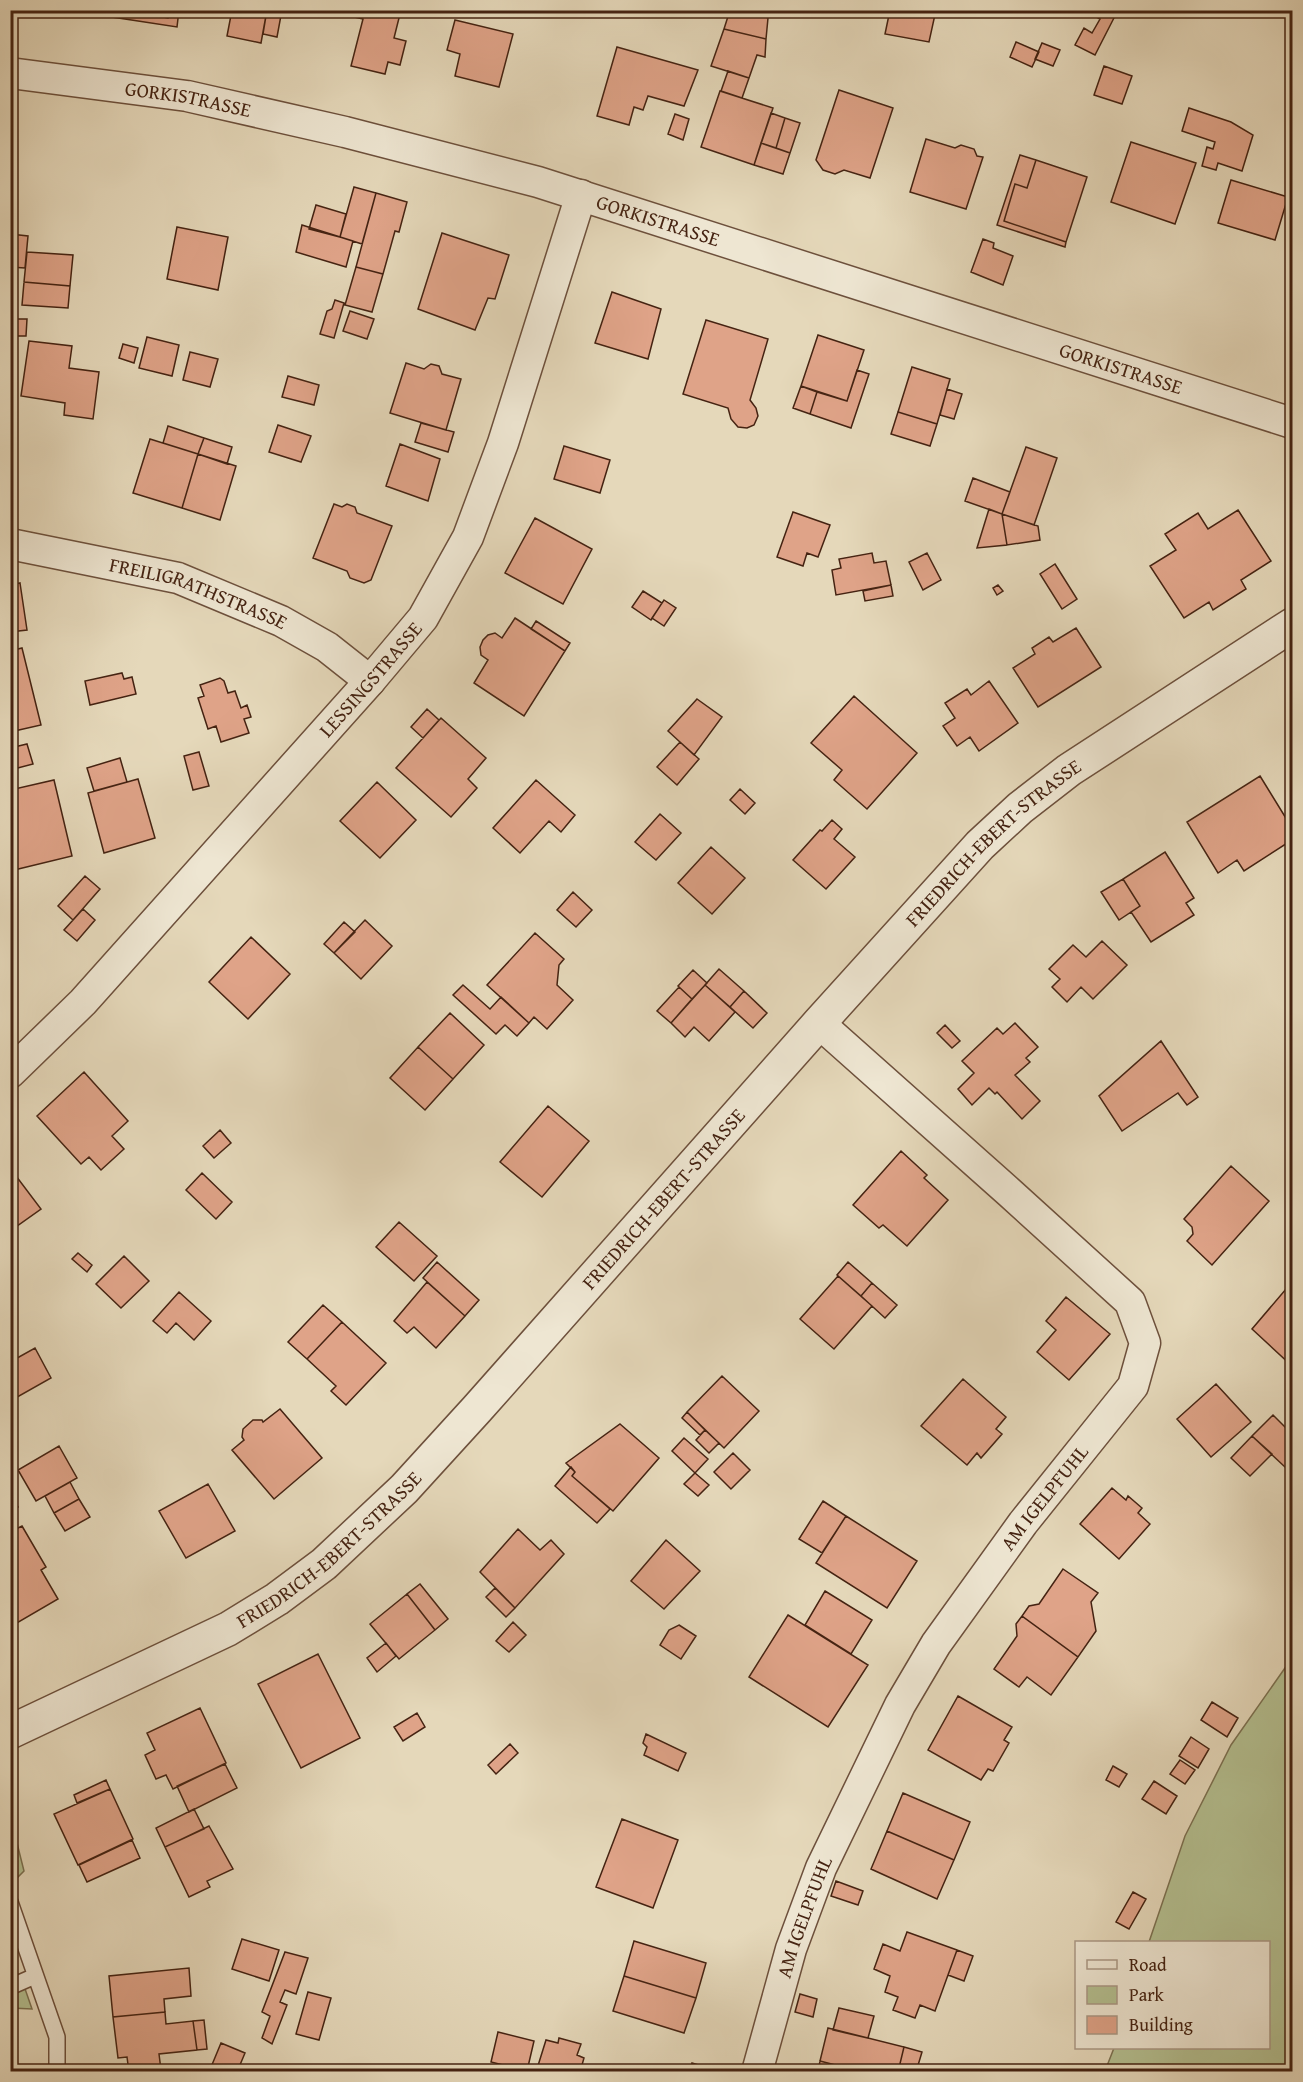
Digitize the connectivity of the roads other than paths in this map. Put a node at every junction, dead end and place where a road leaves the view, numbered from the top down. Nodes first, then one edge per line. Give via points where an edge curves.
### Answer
1 (10, 73) edge
2 (581, 195) junction
3 (1293, 423) edge
4 (10, 544) edge
5 (1293, 625) edge
6 (369, 681) junction
7 (819, 1023) junction
8 (10, 1073) edge
9 (10, 1732) edge
10 (10, 1902) edge
11 (35, 1976) junction
12 (10, 1987) edge
13 (57, 2072) edge
14 (757, 2072) edge

1 - 2 street, GORKISTRASSE via 152,90 220,104 356,134
2 - 3 street, GORKISTRASSE
2 - 6 street, LESSINGSTRASSE via 503,443 468,537 423,618
4 - 6 street, FREILIGRATHSTRASSE via 178,578 281,621 327,647
5 - 7 street, FRIEDRICH-EBERT-STRASSE via 1069,771 1020,808 980,845
6 - 8 street, LESSINGSTRASSE via 83,1002
7 - 9 street, FRIEDRICH-EBERT-STRASSE via 463,1425 404,1489 324,1564 228,1629
7 - 14 street, AM IGELPFUHL via 1130,1302 1146,1343 1133,1386 1023,1523 936,1644 900,1705 820,1868 791,1949
10 - 11 lane
11 - 12 lane
11 - 13 lane via 57,2037

